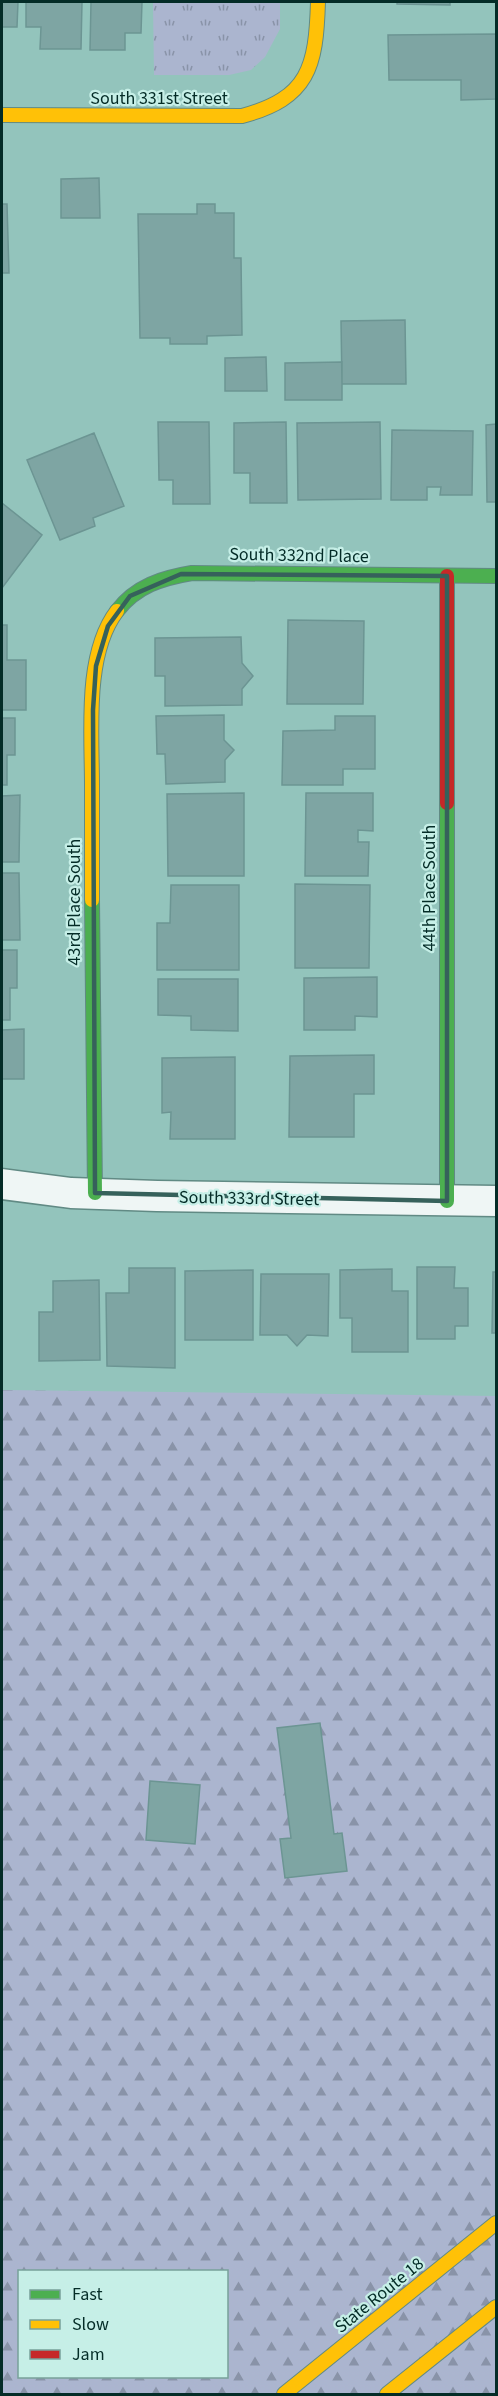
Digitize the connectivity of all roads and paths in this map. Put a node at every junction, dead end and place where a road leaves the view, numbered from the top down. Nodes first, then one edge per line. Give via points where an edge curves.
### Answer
1 (318, 2) edge
2 (2, 115) edge
3 (447, 576) junction
4 (496, 576) edge
5 (115, 614) joint
6 (2, 1184) edge
7 (95, 1193) junction
8 (447, 1201) junction
9 (496, 1201) edge
10 (496, 2223) edge
11 (496, 2307) edge
12 (284, 2394) edge
13 (387, 2394) edge

1 - 2 main road, South 331st Street via 314,58 304,79 290,96 264,111 242,116
3 - 4 main road, South 332nd Place
3 - 5 main road, South 332nd Place via 181,574 141,589
3 - 8 main road, 44th Place South
5 - 7 main road, 43rd Place South via 99,651 93,710
6 - 7 street, South 333rd Street
7 - 8 street, South 333rd Street
8 - 9 street, South 333rd Street
10 - 12 main road, State Route 18
11 - 13 main road

